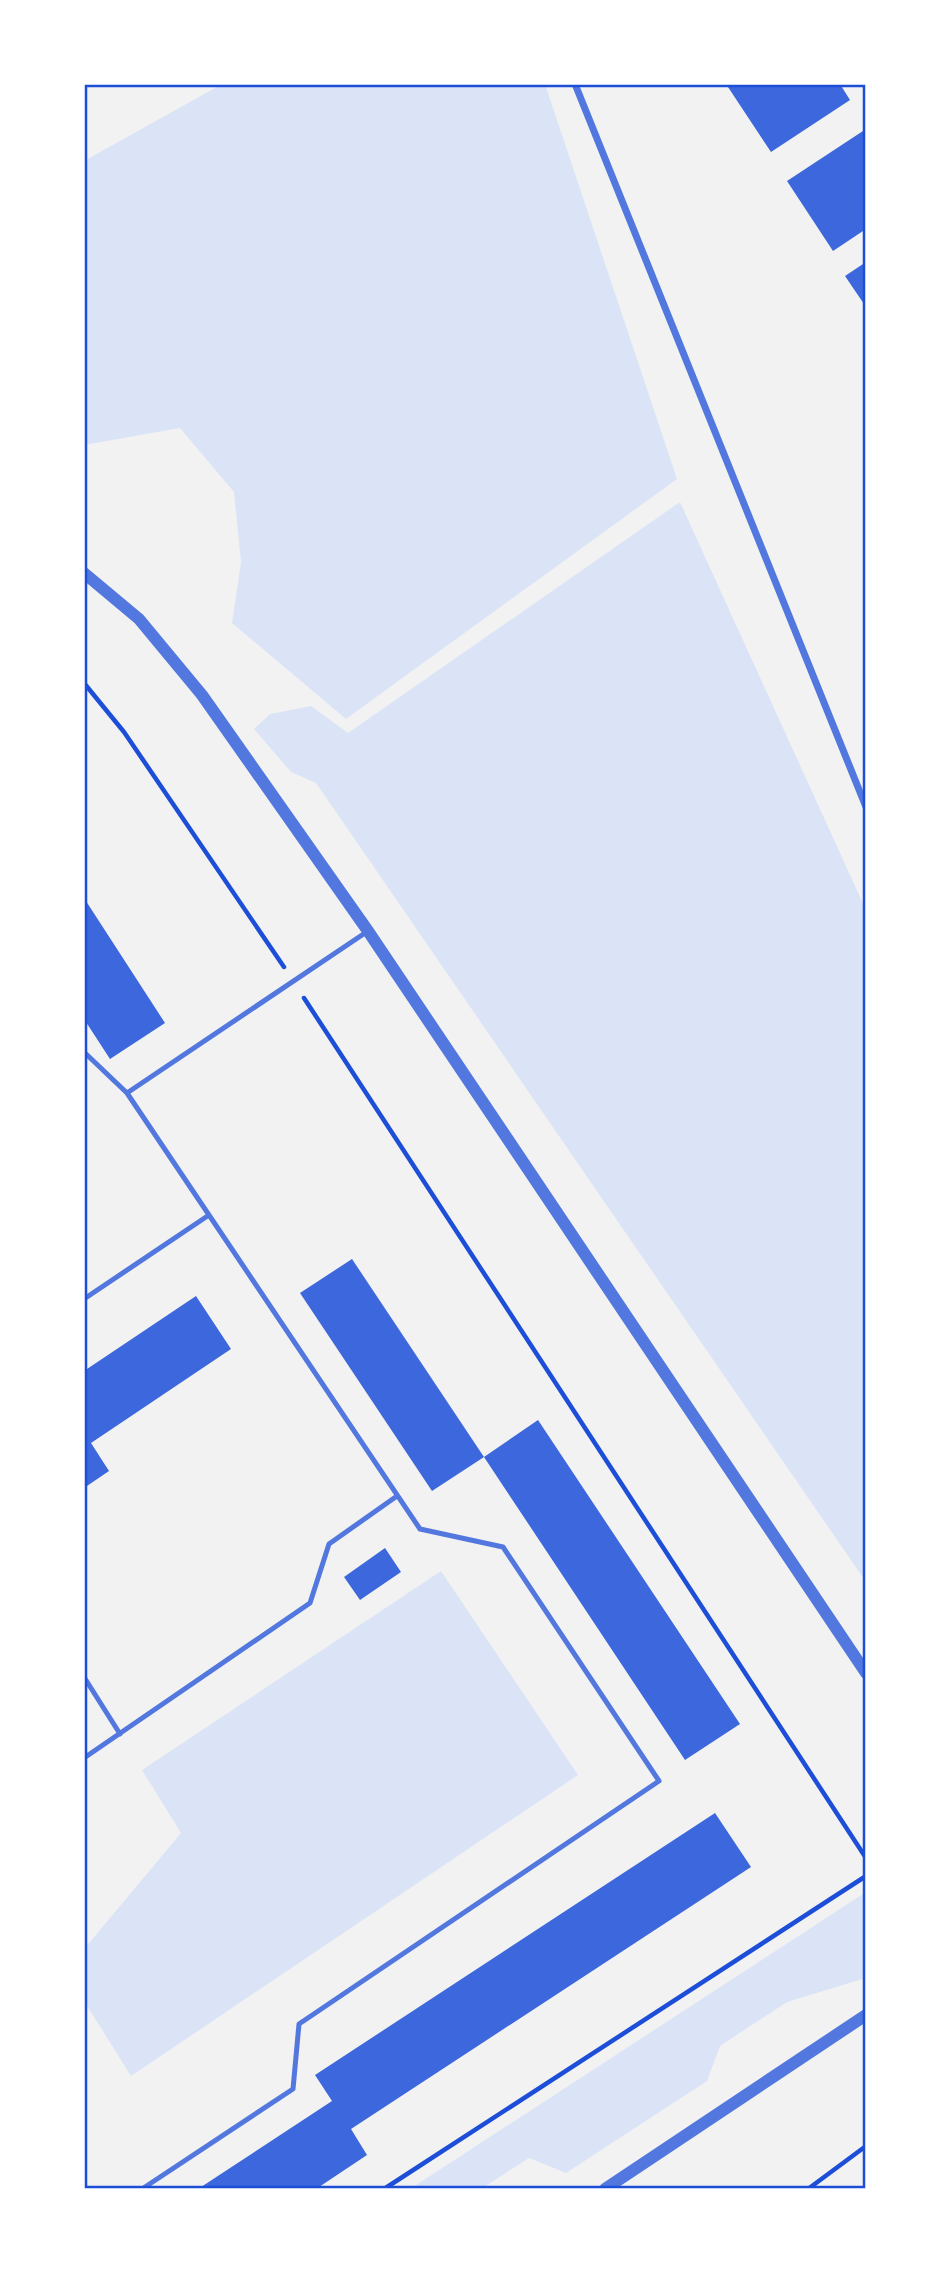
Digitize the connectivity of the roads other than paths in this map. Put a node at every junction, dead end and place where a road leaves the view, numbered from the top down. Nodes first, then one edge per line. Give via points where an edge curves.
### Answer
1 (575, 84) edge
2 (84, 573) edge
3 (866, 807) edge
4 (368, 931) junction
5 (84, 1052) edge
6 (127, 1093) junction
7 (209, 1215) junction
8 (84, 1299) edge
9 (397, 1496) junction
10 (866, 1673) edge
11 (84, 1677) edge
12 (120, 1734) junction
13 (84, 1758) edge
14 (866, 2015) edge
15 (142, 2189) edge
16 (605, 2189) edge

1 - 3 street
2 - 4 street via 139,619 202,695
4 - 6 lane
4 - 10 street
5 - 6 lane
6 - 7 lane
7 - 8 lane
7 - 9 lane
9 - 12 lane via 329,1544 310,1603
9 - 15 lane via 420,1529 503,1547 659,1781 299,2024 293,2089
11 - 12 lane
12 - 13 lane
14 - 16 street

